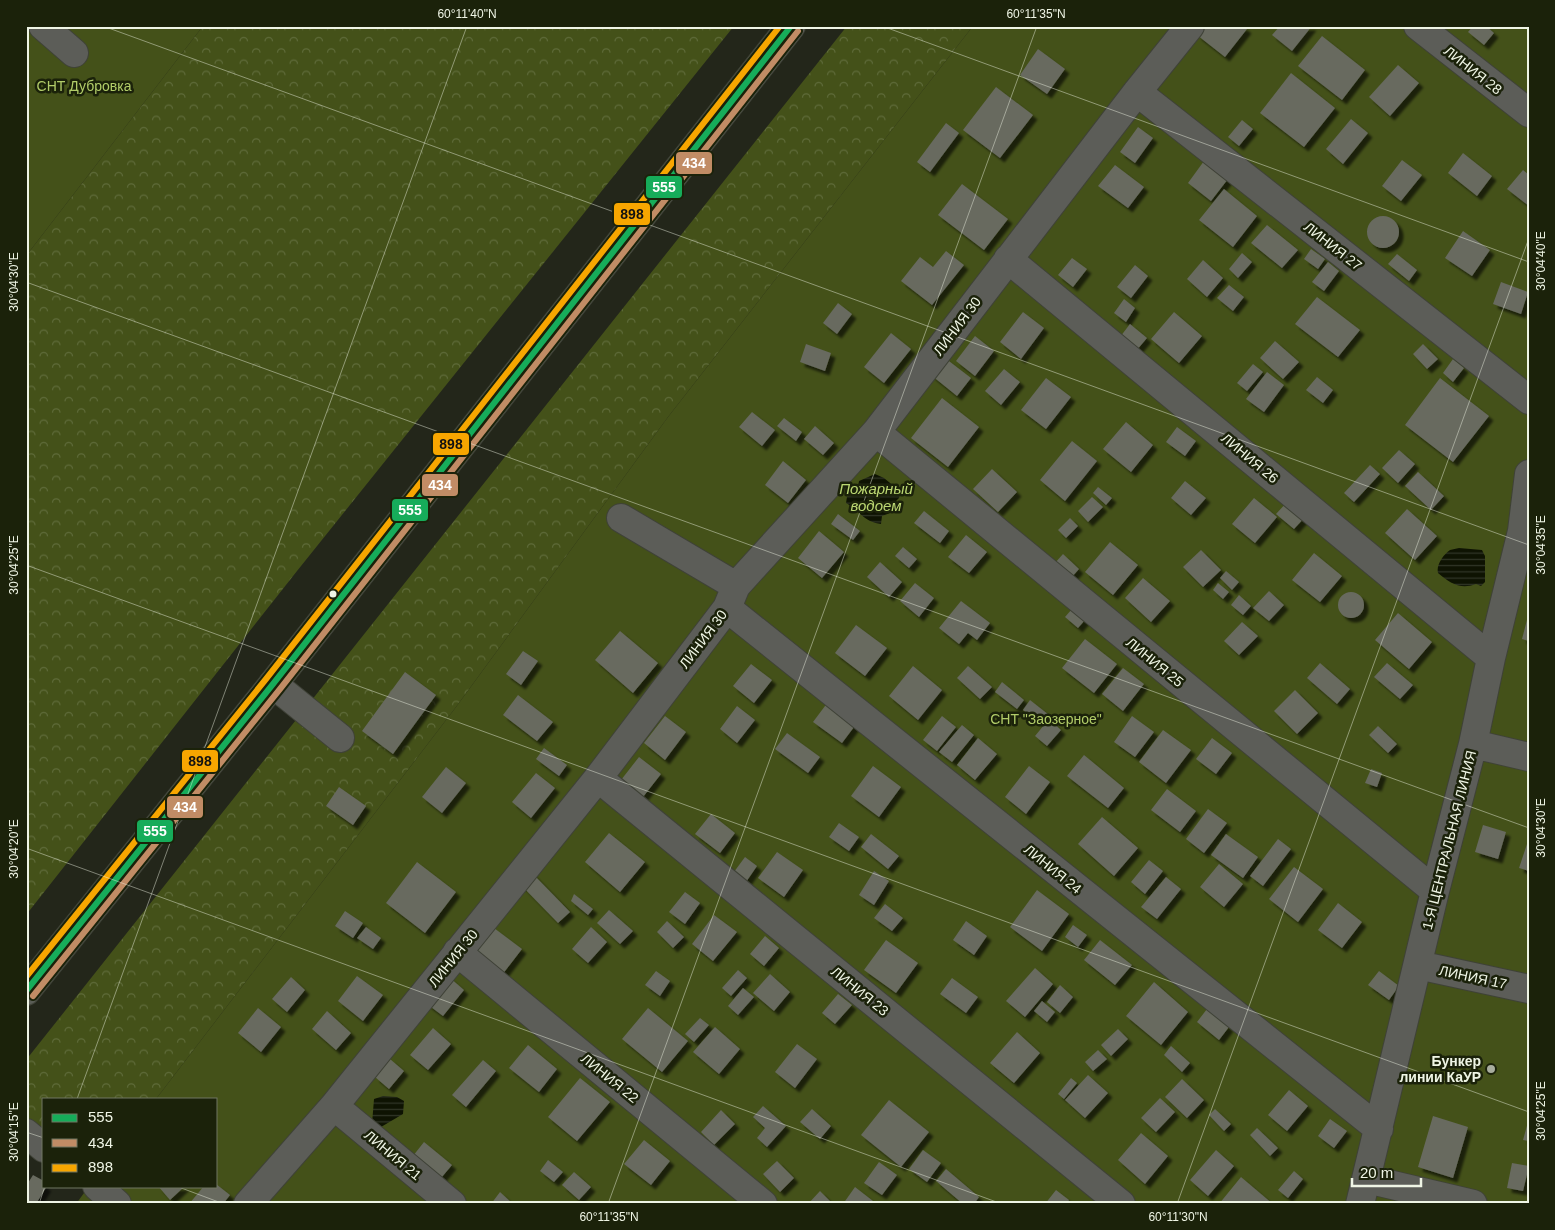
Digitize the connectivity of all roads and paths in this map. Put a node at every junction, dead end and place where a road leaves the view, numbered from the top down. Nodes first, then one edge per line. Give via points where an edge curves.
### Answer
1 (43, 26) edge
2 (791, 26) edge
3 (1190, 26) edge
4 (1418, 26) edge
5 (74, 53) dead end
6 (1137, 92) junction
7 (1529, 113) edge
8 (1008, 259) junction
9 (1529, 400) edge
10 (876, 432) junction
11 (1529, 474) edge
12 (621, 518) dead end
13 (1525, 531) edge
14 (731, 597) junction
15 (1491, 658) junction
16 (273, 684) junction
17 (340, 738) dead end
18 (1474, 744) junction
19 (1529, 757) edge
20 (598, 778) junction
21 (1435, 892) junction
22 (457, 952) junction
23 (1418, 965) junction
24 (1529, 989) edge
25 (26, 991) edge
26 (334, 1106) junction
27 (1379, 1129) junction
28 (26, 1134) edge
29 (42, 1146) edge
30 (99, 1188) edge
31 (1363, 1191) edge
32 (117, 1204) edge
33 (248, 1204) edge
34 (452, 1204) edge
35 (763, 1204) edge
36 (1122, 1204) edge
37 (1473, 1204) edge

1 - 5 street
2 - 16 main road
3 - 6 street, ЛИНИЯ 30
4 - 7 street, ЛИНИЯ 28
6 - 8 street, ЛИНИЯ 30
6 - 9 street, ЛИНИЯ 27
8 - 10 street, ЛИНИЯ 30
8 - 15 street, ЛИНИЯ 26
10 - 14 street, ЛИНИЯ 30
10 - 21 street, ЛИНИЯ 25
11 - 13 street, 1-Я ЦЕНТРАЛЬНАЯ ЛИНИЯ
12 - 14 street, ЛИНИЯ 24
13 - 15 street, 1-Я ЦЕНТРАЛЬНАЯ ЛИНИЯ
14 - 20 street, ЛИНИЯ 30
14 - 27 street, ЛИНИЯ 24
15 - 18 street, 1-Я ЦЕНТРАЛЬНАЯ ЛИНИЯ
16 - 17 street
16 - 25 main road
18 - 19 street
18 - 21 street, 1-Я ЦЕНТРАЛЬНАЯ ЛИНИЯ
20 - 22 street, ЛИНИЯ 30
20 - 36 street, ЛИНИЯ 23
21 - 23 street, 1-Я ЦЕНТРАЛЬНАЯ ЛИНИЯ
22 - 26 street, ЛИНИЯ 30
22 - 35 street, ЛИНИЯ 22
23 - 24 street, ЛИНИЯ 17
23 - 27 street, 1-Я ЦЕНТРАЛЬНАЯ ЛИНИЯ
26 - 33 street, ЛИНИЯ 30
26 - 34 street, ЛИНИЯ 21
27 - 31 street, 1-Я ЦЕНТРАЛЬНАЯ ЛИНИЯ
28 - 29 street
30 - 32 street
31 - 37 street

